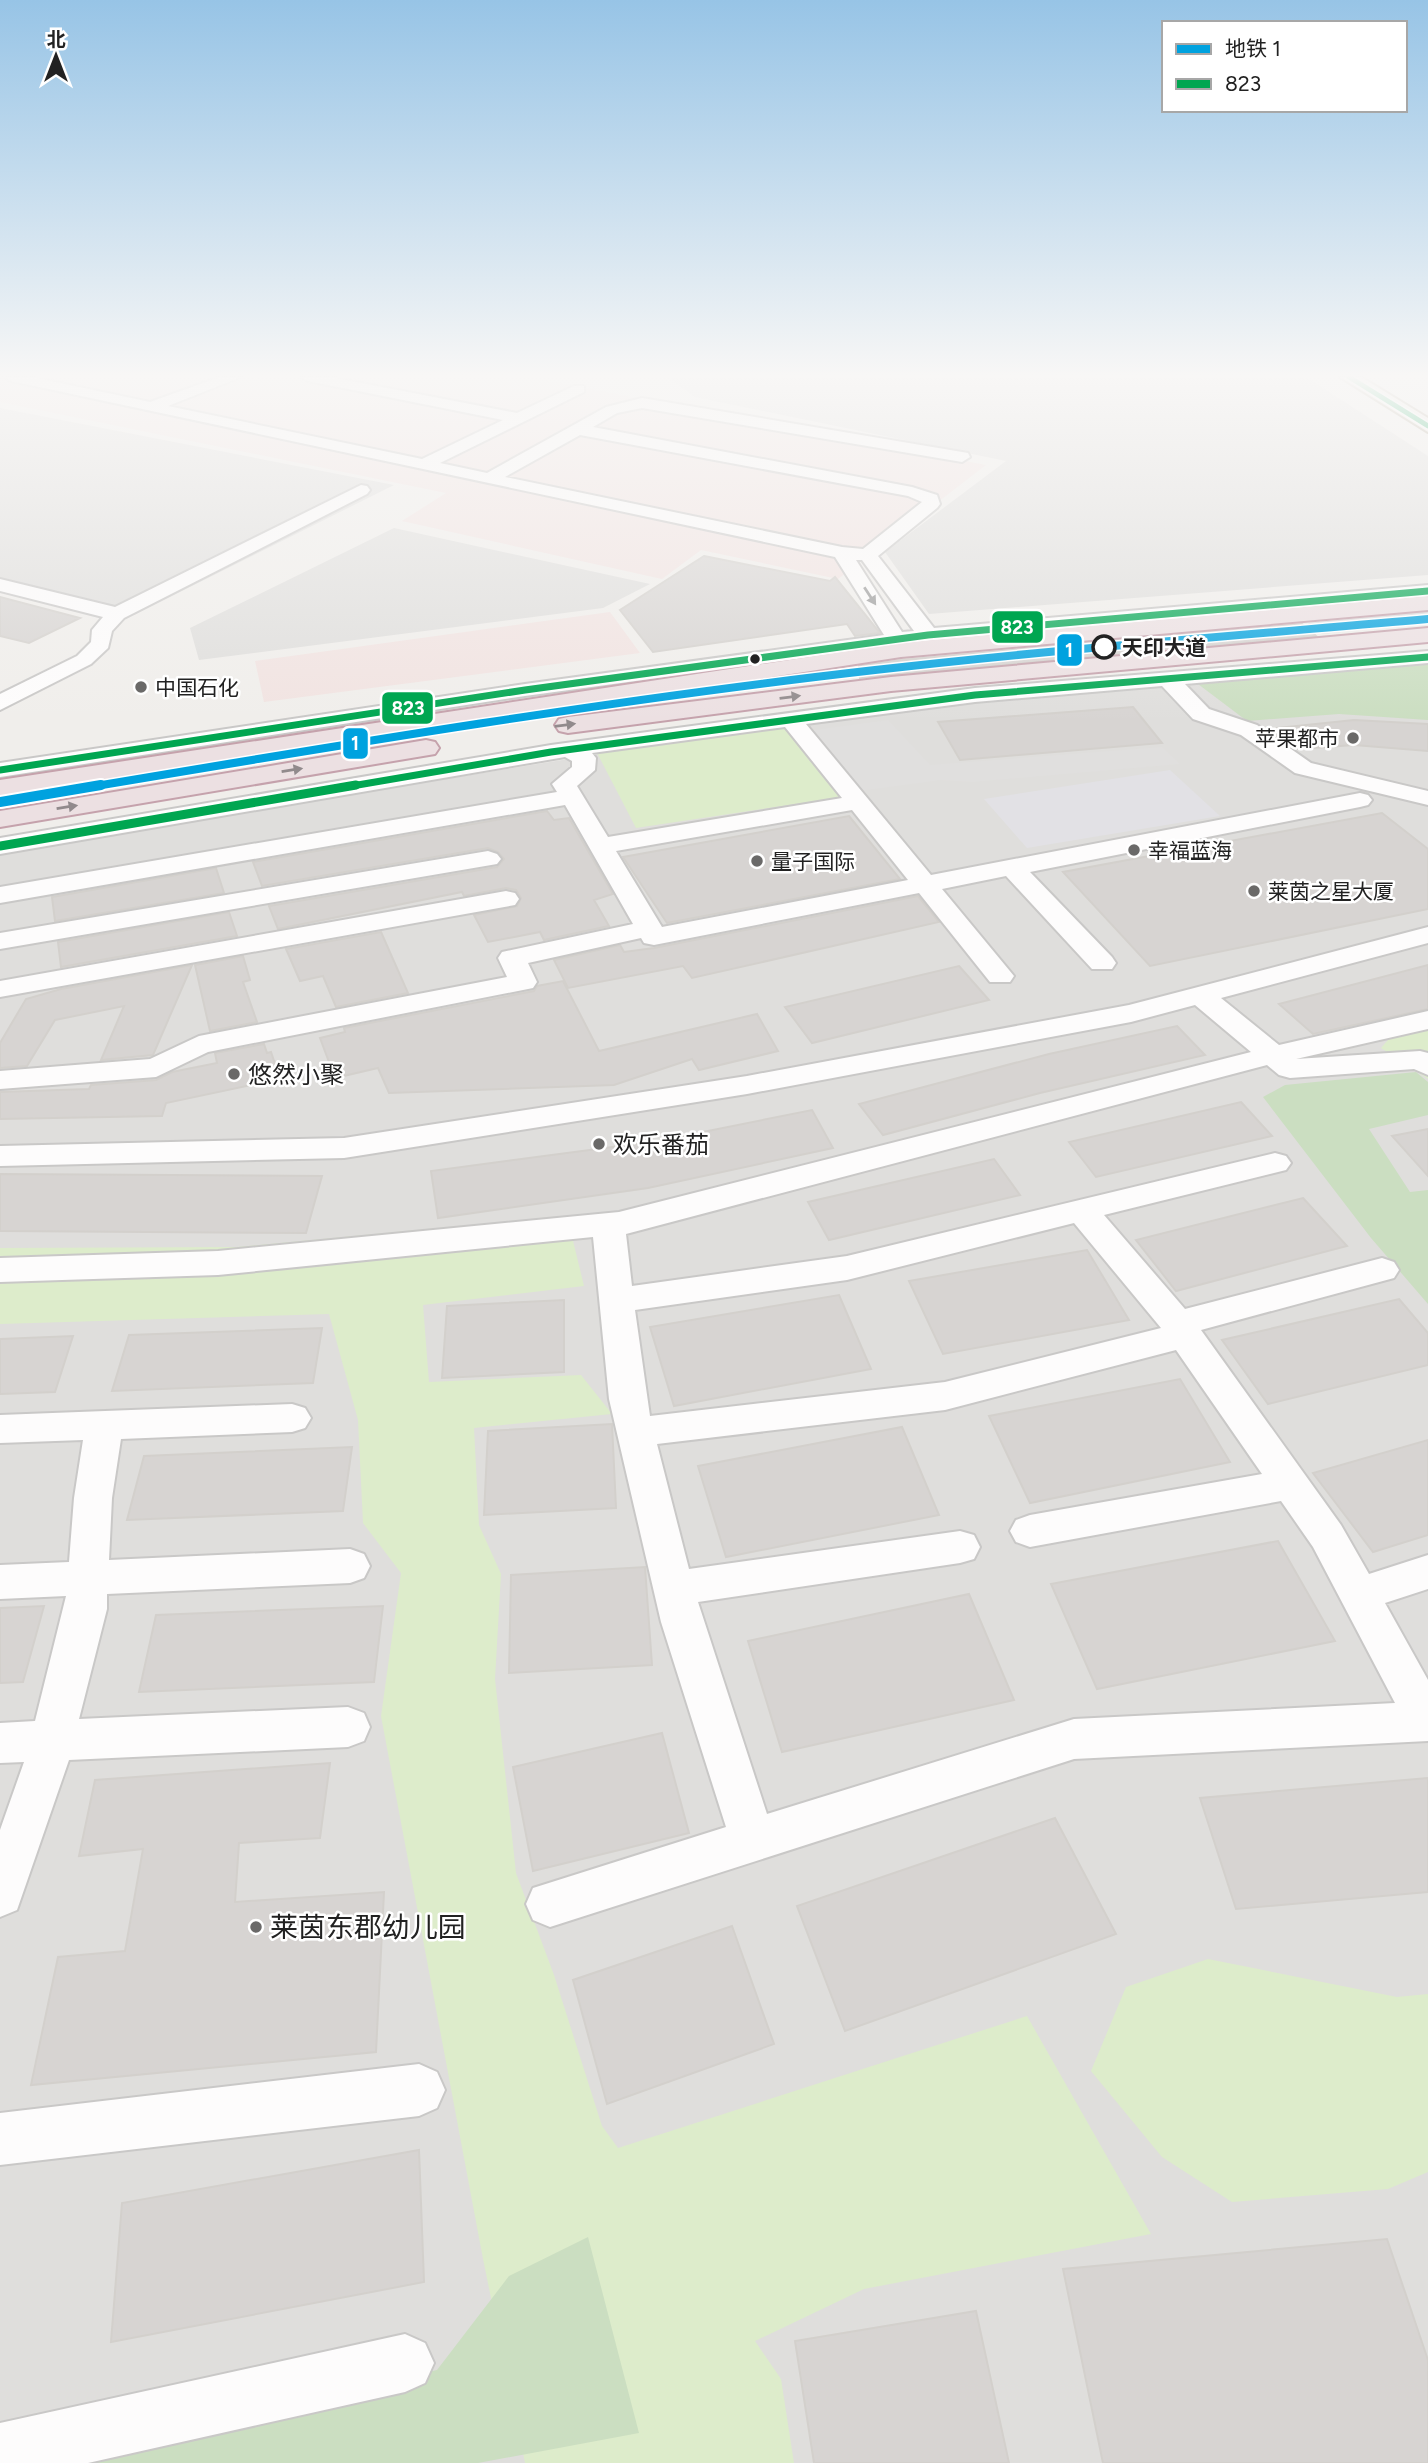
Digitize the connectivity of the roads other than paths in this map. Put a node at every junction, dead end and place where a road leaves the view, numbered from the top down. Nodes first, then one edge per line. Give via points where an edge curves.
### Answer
1 (357, 492) edge
2 (555, 492) edge
3 (912, 492) edge
4 (856, 534) dead end
5 (883, 540) junction
6 (842, 553) junction
7 (868, 555) junction
8 (0, 585) edge
9 (1428, 591) edge
10 (1428, 603) edge
11 (117, 614) junction
12 (929, 635) junction
13 (1428, 635) edge
14 (897, 639) junction
15 (1428, 657) edge
16 (1168, 679) junction
17 (0, 703) edge
18 (791, 720) junction
19 (570, 750) junction
20 (534, 755) junction
21 (0, 770) edge
22 (0, 788) edge
23 (569, 792) junction
24 (1428, 798) edge
25 (1360, 800) dead end
26 (858, 802) junction
27 (0, 819) edge
28 (0, 846) edge
29 (601, 846) junction
30 (488, 859) dead end
31 (1012, 868) junction
32 (925, 885) junction
33 (0, 895) edge
34 (506, 899) dead end
35 (649, 928) junction
36 (1428, 935) edge
37 (0, 942) edge
38 (1102, 964) dead end
39 (1000, 976) dead end
40 (0, 989) edge
41 (1202, 996) junction
42 (1428, 1020) edge
43 (1273, 1055) junction
44 (1428, 1066) edge
45 (0, 1080) edge
46 (0, 1156) edge
47 (1275, 1163) dead end
48 (1080, 1209) junction
49 (624, 1223) junction
50 (0, 1270) edge
51 (1382, 1270) dead end
52 (617, 1300) junction
53 (1181, 1330) junction
54 (292, 1419) dead end
55 (104, 1425) junction
56 (0, 1429) edge
57 (636, 1432) junction
58 (1290, 1484) junction
59 (1030, 1531) dead end
60 (960, 1547) dead end
61 (350, 1566) dead end
62 (1428, 1572) edge
63 (88, 1578) junction
64 (0, 1582) edge
65 (674, 1588) junction
66 (1359, 1594) junction
67 (1427, 1721) edge
68 (348, 1727) dead end
69 (52, 1741) junction
70 (0, 1743) edge
71 (753, 1840) junction
72 (0, 1894) edge
73 (550, 1904) dead end
74 (419, 2090) dead end
75 (0, 2139) edge
76 (405, 2363) dead end
77 (0, 2454) edge

1 - 11 street
2 - 6 street
3 - 5 street via 931,499 931,504
4 - 5 street
5 - 7 street
6 - 7 street
6 -> 14 street
7 - 12 street
8 - 11 street
9 - 12 street
10 - 22 highway via 901,650
11 - 17 street via 102,631 101,644 84,660
12 - 14 street
27 -> 13 highway via 568,725 891,684
14 - 21 street
15 - 16 street
16 - 18 street via 975,695
16 - 24 street via 1201,714 1249,730 1303,768
18 - 19 street
18 - 26 street
19 - 20 street
19 - 23 street via 584,758 583,770 564,784
20 - 23 street via 535,766
20 - 28 street
23 - 29 street
23 - 33 street
25 - 31 street
26 - 29 street
26 - 32 street
29 - 35 street
30 - 37 street
31 - 32 street
31 - 38 street
32 - 35 street via 654,937
32 - 39 street
34 - 40 street
35 - 45 street via 512,958 523,982 199,1045 156,1068
36 - 41 street
41 - 43 street
41 - 46 street via 747,1085 344,1148
42 - 43 street
43 - 44 street via 1290,1069 1420,1060
43 - 49 street
47 - 48 street
48 - 52 street via 847,1268
48 - 53 street
49 - 50 street via 218,1263
49 - 52 street via 609,1226
51 - 53 street
52 - 57 street via 627,1399
53 - 57 street via 945,1396
53 - 58 street
54 - 55 street
55 - 56 street
55 - 63 street
57 - 65 street
58 - 59 street
58 - 66 street via 1327,1536
60 - 65 street
61 - 63 street
62 - 66 street
63 - 64 street
63 - 69 street via 86,1609
65 - 71 street
66 - 67 street
67 - 71 street via 1074,1739
68 - 69 street
69 - 70 street
69 - 72 street
71 - 73 street
74 - 75 street
76 - 77 street

